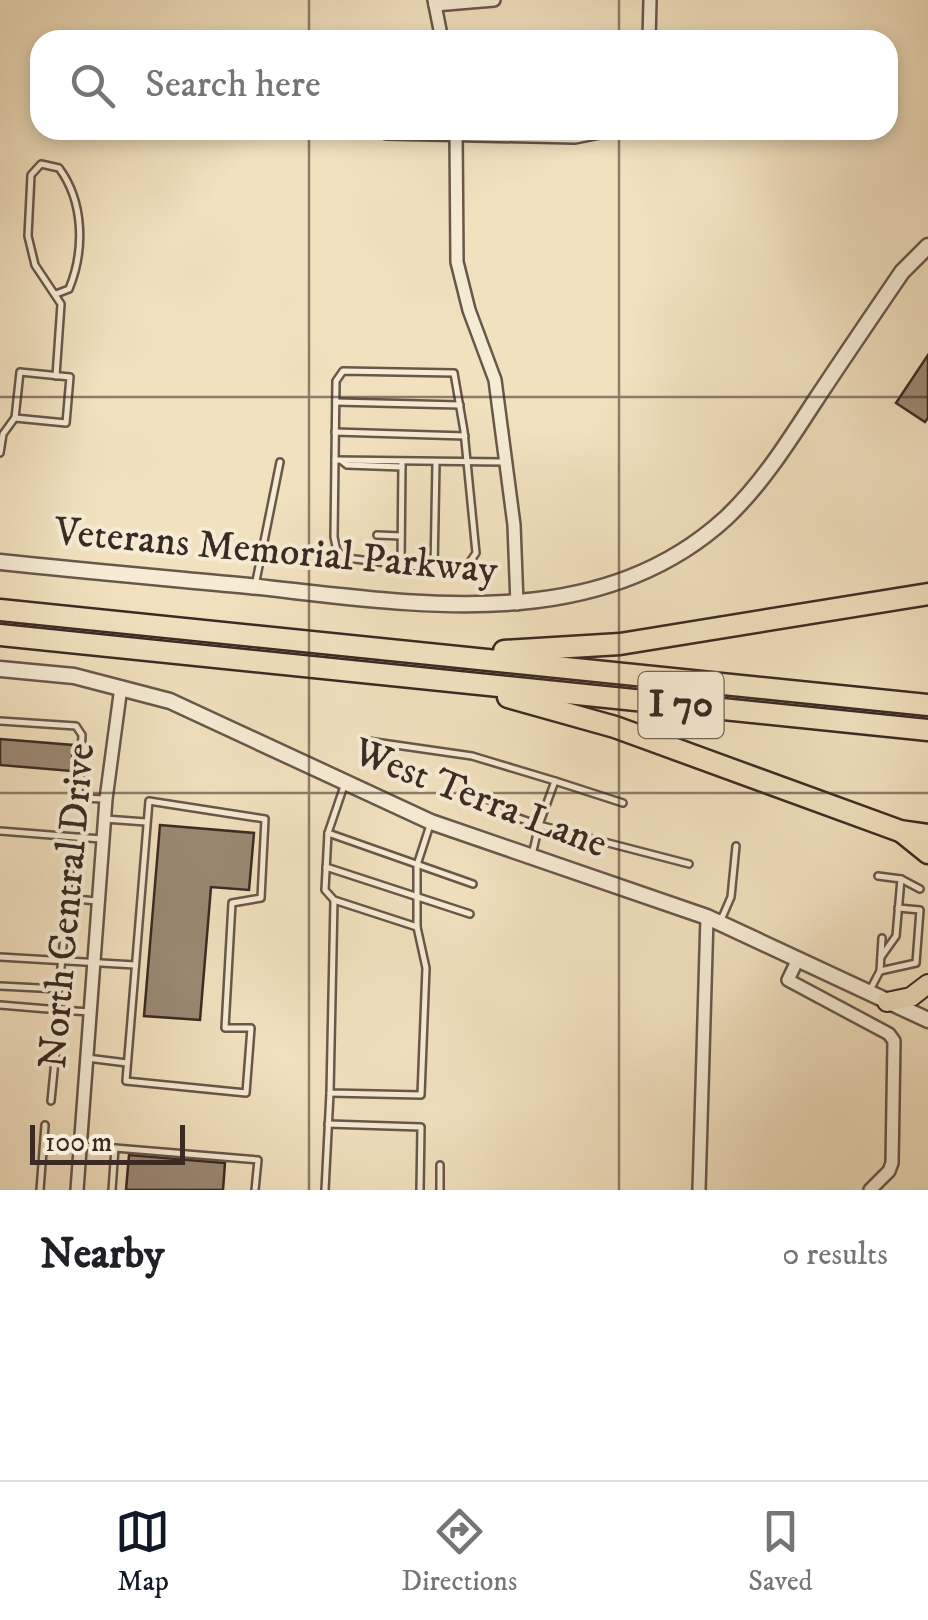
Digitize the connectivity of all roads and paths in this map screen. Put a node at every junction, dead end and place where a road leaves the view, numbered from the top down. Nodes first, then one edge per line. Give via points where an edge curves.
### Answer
1 (494, 0) edge
2 (650, 0) edge
3 (435, 2) edge
4 (440, 30) edge
5 (650, 30) edge
6 (456, 140) edge
7 (928, 246) edge
8 (56, 294) junction
9 (56, 376) junction
10 (336, 402) junction
11 (460, 405) junction
12 (15, 418) junction
13 (335, 432) junction
14 (465, 436) junction
15 (0, 452) edge
16 (338, 461) junction
17 (280, 462) dead end
18 (506, 462) junction
19 (436, 463) junction
20 (402, 464) junction
21 (468, 464) junction
22 (377, 534) dead end
23 (401, 536) junction
24 (0, 562) edge
25 (400, 565) junction
26 (434, 569) junction
27 (254, 587) junction
28 (928, 594) edge
29 (518, 604) junction
30 (0, 610) edge
31 (0, 635) edge
32 (447, 656) junction
33 (0, 668) edge
34 (433, 679) junction
35 (121, 687) junction
36 (928, 705) edge
37 (0, 721) edge
38 (928, 730) edge
39 (368, 741) dead end
40 (555, 781) junction
41 (345, 783) junction
42 (106, 800) junction
43 (472, 802) dead end
44 (623, 803) dead end
45 (105, 819) junction
46 (146, 822) junction
47 (431, 822) junction
48 (540, 825) junction
49 (0, 831) edge
50 (900, 831) junction
51 (328, 834) junction
52 (928, 834) edge
53 (80, 837) junction
54 (104, 839) junction
55 (736, 846) dead end
56 (928, 853) edge
57 (532, 858) junction
58 (688, 864) dead end
59 (416, 865) junction
60 (326, 867) junction
61 (878, 876) dead end
62 (901, 879) junction
63 (473, 884) dead end
64 (920, 889) dead end
65 (417, 896) junction
66 (76, 899) junction
67 (97, 900) junction
68 (334, 900) junction
69 (898, 908) junction
70 (470, 914) dead end
71 (714, 920) junction
72 (417, 927) junction
73 (882, 938) dead end
74 (0, 957) edge
75 (881, 957) junction
76 (798, 959) junction
77 (62, 960) junction
78 (93, 962) junction
79 (135, 964) junction
80 (880, 970) junction
81 (928, 984) edge
82 (0, 986) edge
83 (868, 992) junction
84 (887, 1002) junction
85 (0, 1005) edge
86 (60, 1010) junction
87 (90, 1012) junction
88 (928, 1020) edge
89 (86, 1058) junction
90 (127, 1064) junction
91 (330, 1093) junction
92 (51, 1100) dead end
93 (328, 1124) junction
94 (45, 1125) dead end
95 (80, 1146) junction
96 (115, 1148) junction
97 (440, 1165) dead end
98 (40, 1190) edge
99 (77, 1190) edge
100 (112, 1190) edge
101 (255, 1190) edge
102 (325, 1190) edge
103 (420, 1190) edge
104 (440, 1190) edge
105 (699, 1190) edge
106 (870, 1190) edge

1 - 3 street
2 - 5 street
3 - 4 street
6 - 18 street via 457,262 495,380
7 - 29 street, Veterans Memorial Parkway via 902,272 758,483 713,529 614,584
8 - 8 lane via 35,264 28,236 31,175 41,164 59,168 73,187 78,211 77,270 70,288
8 - 9 lane
9 - 12 lane via 20,372
9 - 12 lane via 70,377 66,423
10 - 11 lane
10 - 11 lane via 343,371 450,371
10 - 13 lane
11 - 14 lane
12 - 15 lane
13 - 14 lane
13 - 16 lane
14 - 21 lane
16 - 20 lane
16 - 25 lane via 338,551
17 - 27 lane
18 - 21 lane
18 - 29 street
19 - 20 lane
19 - 21 lane
19 - 26 lane
20 - 23 lane
21 - 26 lane via 474,559 459,568
22 - 23 lane
23 - 25 lane
24 - 27 street, Veterans Memorial Parkway
25 - 26 lane
27 - 29 street, Veterans Memorial Parkway via 407,603
28 - 32 highway via 620,644
30 - 32 highway, I 70
31 - 34 highway, I 70
32 - 36 highway, I 70
33 - 35 street, West Terra Lane
34 - 38 highway, I 70
34 - 50 highway via 615,727
35 - 41 street, West Terra Lane via 170,701
35 - 42 street, North Central Drive
37 - 42 lane via 76,726 82,735 79,791 84,798
39 - 40 lane via 472,756
40 - 44 lane
40 - 48 lane
41 - 47 street, West Terra Lane
41 - 51 lane
42 - 45 street, North Central Drive
43 - 48 lane
45 - 46 lane
45 - 54 street, North Central Drive
46 - 79 lane
46 - 90 lane via 149,801 264,820 261,898 232,903 225,1028 251,1028 246,1092 126,1082
47 - 57 street, West Terra Lane
47 - 59 lane
48 - 57 lane
48 - 58 lane
49 - 53 lane
50 - 52 highway
50 - 56 highway
51 - 59 lane
51 - 60 lane
53 - 54 lane
53 - 66 lane
54 - 67 street, North Central Drive
55 - 71 lane via 731,897
57 - 71 street, West Terra Lane
59 - 63 lane
59 - 65 lane
60 - 65 lane
60 - 68 lane via 325,890
61 - 62 lane
62 - 64 lane
62 - 69 lane
65 - 70 lane
65 - 72 lane
66 - 67 lane
66 - 77 lane via 66,914
67 - 78 street, North Central Drive
68 - 72 lane
68 - 91 lane
69 - 75 lane via 896,936
69 - 80 lane via 920,910 916,963
71 - 76 street, West Terra Lane
71 - 105 street
72 - 91 lane via 426,968 421,1095
73 - 75 lane
74 - 77 lane
75 - 80 lane
76 - 83 street, West Terra Lane
76 - 106 street via 791,983 894,1040 892,1163
77 - 78 lane
77 - 82 lane via 54,991
78 - 79 lane
78 - 87 street, North Central Drive
79 - 90 lane
80 - 83 lane
81 - 84 main road
83 - 84 street, West Terra Lane
84 - 88 street, West Terra Lane
85 - 86 lane
86 - 87 lane
86 - 92 lane
87 - 89 street, North Central Drive
89 - 90 lane
89 - 95 street, North Central Drive
91 - 93 lane
93 - 102 lane
93 - 103 lane via 420,1127
94 - 98 lane
95 - 96 lane
95 - 99 street, North Central Drive
96 - 100 lane
96 - 101 lane via 258,1160
97 - 104 lane

